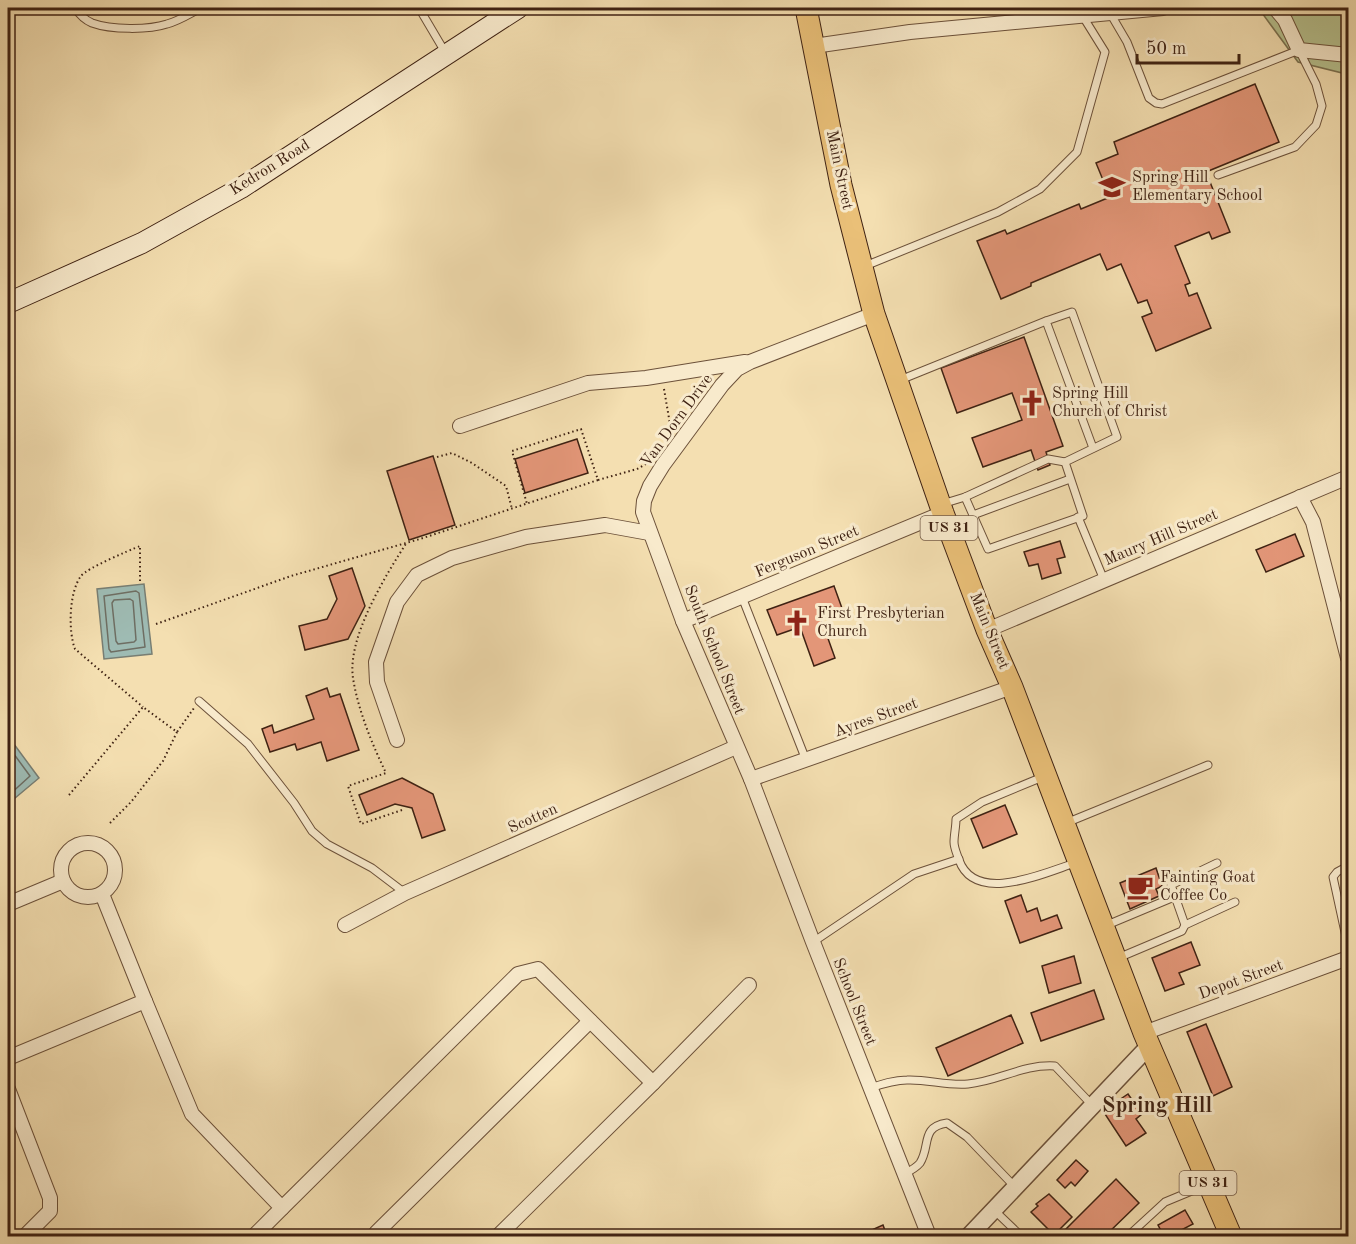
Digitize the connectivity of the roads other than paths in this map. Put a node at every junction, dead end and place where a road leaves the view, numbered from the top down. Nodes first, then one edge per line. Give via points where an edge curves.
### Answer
1 (75, 8) edge
2 (201, 8) edge
3 (419, 8) edge
4 (518, 8) edge
5 (806, 8) edge
6 (1163, 8) edge
7 (1275, 8) edge
8 (1110, 13) junction
9 (1082, 15) junction
10 (814, 46) junction
11 (1299, 50) junction
12 (446, 54) junction
13 (1348, 55) edge
14 (1218, 175) dead end
15 (862, 268) junction
16 (8, 303) edge
17 (874, 314) junction
18 (1046, 321) junction
19 (750, 362) junction
20 (897, 381) junction
21 (460, 426) dead end
22 (1093, 448) junction
23 (1065, 462) junction
24 (1348, 477) edge
25 (1070, 480) junction
26 (965, 497) junction
27 (1300, 497) junction
28 (942, 509) junction
29 (973, 515) junction
30 (1078, 517) junction
31 (649, 533) junction
32 (1104, 580) junction
33 (741, 597) junction
34 (683, 621) junction
35 (987, 630) junction
36 (1348, 658) edge
37 (1012, 687) junction
38 (199, 701) road end
39 (397, 740) dead end
40 (736, 747) junction
41 (806, 760) junction
42 (1208, 765) dead end
43 (1045, 776) junction
44 (751, 779) junction
45 (1063, 824) junction
46 (959, 859) junction
47 (1078, 862) junction
48 (1217, 864) dead end
49 (1348, 866) edge
50 (63, 881) junction
51 (405, 893) junction
52 (102, 894) junction
53 (1174, 897) junction
54 (1235, 902) dead end
55 (8, 904) edge
56 (345, 925) dead end
57 (1185, 925) junction
58 (1103, 926) junction
59 (813, 942) junction
60 (1348, 946) edge
61 (1348, 958) edge
62 (1116, 959) junction
63 (749, 985) dead end
64 (146, 1001) junction
65 (590, 1021) junction
66 (1147, 1039) junction
67 (8, 1058) edge
68 (653, 1083) junction
69 (870, 1088) junction
70 (8, 1089) edge
71 (1093, 1106) junction
72 (904, 1174) junction
73 (1209, 1184) junction
74 (1015, 1187) junction
75 (282, 1208) junction
76 (994, 1210) junction
77 (25, 1236) edge
78 (254, 1236) edge
79 (379, 1236) edge
80 (498, 1236) edge
81 (929, 1236) edge
82 (969, 1236) edge
83 (1021, 1236) edge
84 (1128, 1236) edge
85 (1231, 1236) edge

1 - 2 lane via 93,24 146,28 168,24
3 - 12 lane
4 - 12 main road, Kedron Road
5 - 10 main road, Main Street / US 31
6 - 8 street
7 - 11 street
8 - 9 street
8 - 11 lane via 1127,42 1149,98 1156,103 1162,104
9 - 10 street
9 - 15 lane via 1104,52 1077,152 1040,189
10 - 15 main road, Main Street / US 31
11 - 13 street
11 - 14 lane via 1322,106 1316,125 1295,147
12 - 16 main road, Kedron Road via 241,188 142,243
15 - 17 main road, Main Street / US 31
17 - 19 street, Van Dorn Drive
17 - 20 main road, Main Street / US 31
18 - 20 lane
18 - 22 lane
18 - 22 lane via 1072,312 1117,436
19 - 21 street via 588,383
19 - 31 street, Van Dorn Drive via 722,385 650,486 644,501
20 - 28 main road, Main Street / US 31
22 - 23 lane
23 - 25 lane
23 - 26 lane via 1048,459
24 - 27 street, Maury Hill Street
25 - 29 lane
25 - 30 lane via 1083,516
26 - 28 lane
26 - 29 lane
27 - 32 street, Maury Hill Street
27 - 36 street via 1313,522
28 - 33 street, Ferguson Street
28 - 35 main road, Main Street / US 31
29 - 30 lane via 988,549
30 - 32 lane
31 - 34 street, South School Street
31 - 39 street via 604,525 526,537 452,558 417,575 398,602 376,662 377,682
32 - 35 street, Maury Hill Street
33 - 34 street, Ferguson Street
33 - 41 lane
34 - 40 street, South School Street
35 - 37 main road, Main Street / US 31
37 - 41 street, Ayres Street
37 - 43 main road, Main Street / US 31
38 - 51 lane via 248,744 312,831
40 - 44 street, South School Street
40 - 51 street, Scotten
41 - 44 street, Ayres Street
42 - 45 lane
43 - 45 main road, Main Street / US 31
43 - 46 lane via 982,802 956,819 954,844
44 - 59 street, School Street
45 - 47 main road, Main Street / US 31
46 - 47 lane via 974,880 997,884 1017,882
46 - 59 lane via 914,874
47 - 58 main road, Main Street / US 31
48 - 53 lane via 1171,885
49 - 60 lane via 1333,878
50 - 52 street via 82,897
50 - 52 street via 62,862 73,848 90,843 99,845 107,850 115,867 112,884
50 - 55 street
51 - 56 street, Scotten
52 - 64 street
53 - 57 lane
53 - 58 lane
54 - 57 lane
57 - 62 lane via 1182,931
58 - 62 main road, Main Street / US 31
59 - 69 street, School Street
61 - 66 street, Depot Street
62 - 66 main road, Main Street / US 31
63 - 68 street
64 - 67 street
64 - 75 street via 192,1114
65 - 68 street
65 - 75 street via 538,969 518,974
65 - 79 street via 376,1233
66 - 71 street
66 - 73 main road, Main Street / US 31
68 - 80 street
69 - 71 lane via 908,1080 956,1085 1038,1065 1055,1066
69 - 72 street, School Street
70 - 77 street via 50,1198 50,1211
71 - 74 street
72 - 74 lane via 920,1162 928,1134 937,1125 947,1123 967,1137
72 - 81 street, School Street
73 - 84 lane via 1164,1202
73 - 85 main road, Main Street / US 31
74 - 76 street
75 - 78 street
76 - 82 street
76 - 83 lane

